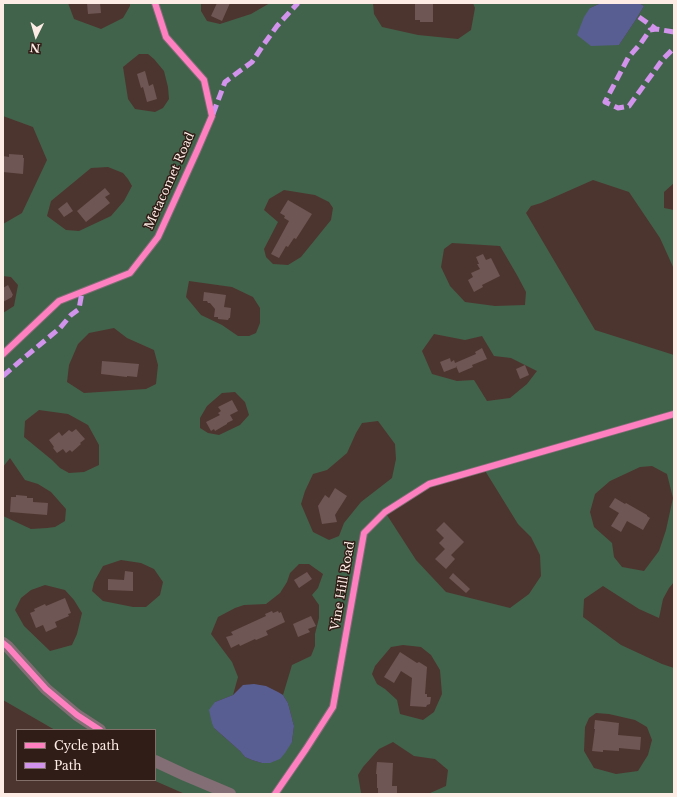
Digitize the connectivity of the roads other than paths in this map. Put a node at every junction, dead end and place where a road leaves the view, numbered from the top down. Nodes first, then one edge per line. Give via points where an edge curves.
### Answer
1 (155, 3) edge
2 (3, 354) edge
3 (674, 414) edge
4 (3, 643) edge
5 (98, 729) edge
6 (156, 761) edge
7 (230, 794) edge
8 (275, 794) edge

1 - 2 street, Metacomet Road via 166,37 204,80 212,116 197,151 158,237 130,273 59,301
3 - 8 street, Vine Hill Road via 429,484 385,512 364,533 333,707
4 - 5 street via 46,689
6 - 7 street

